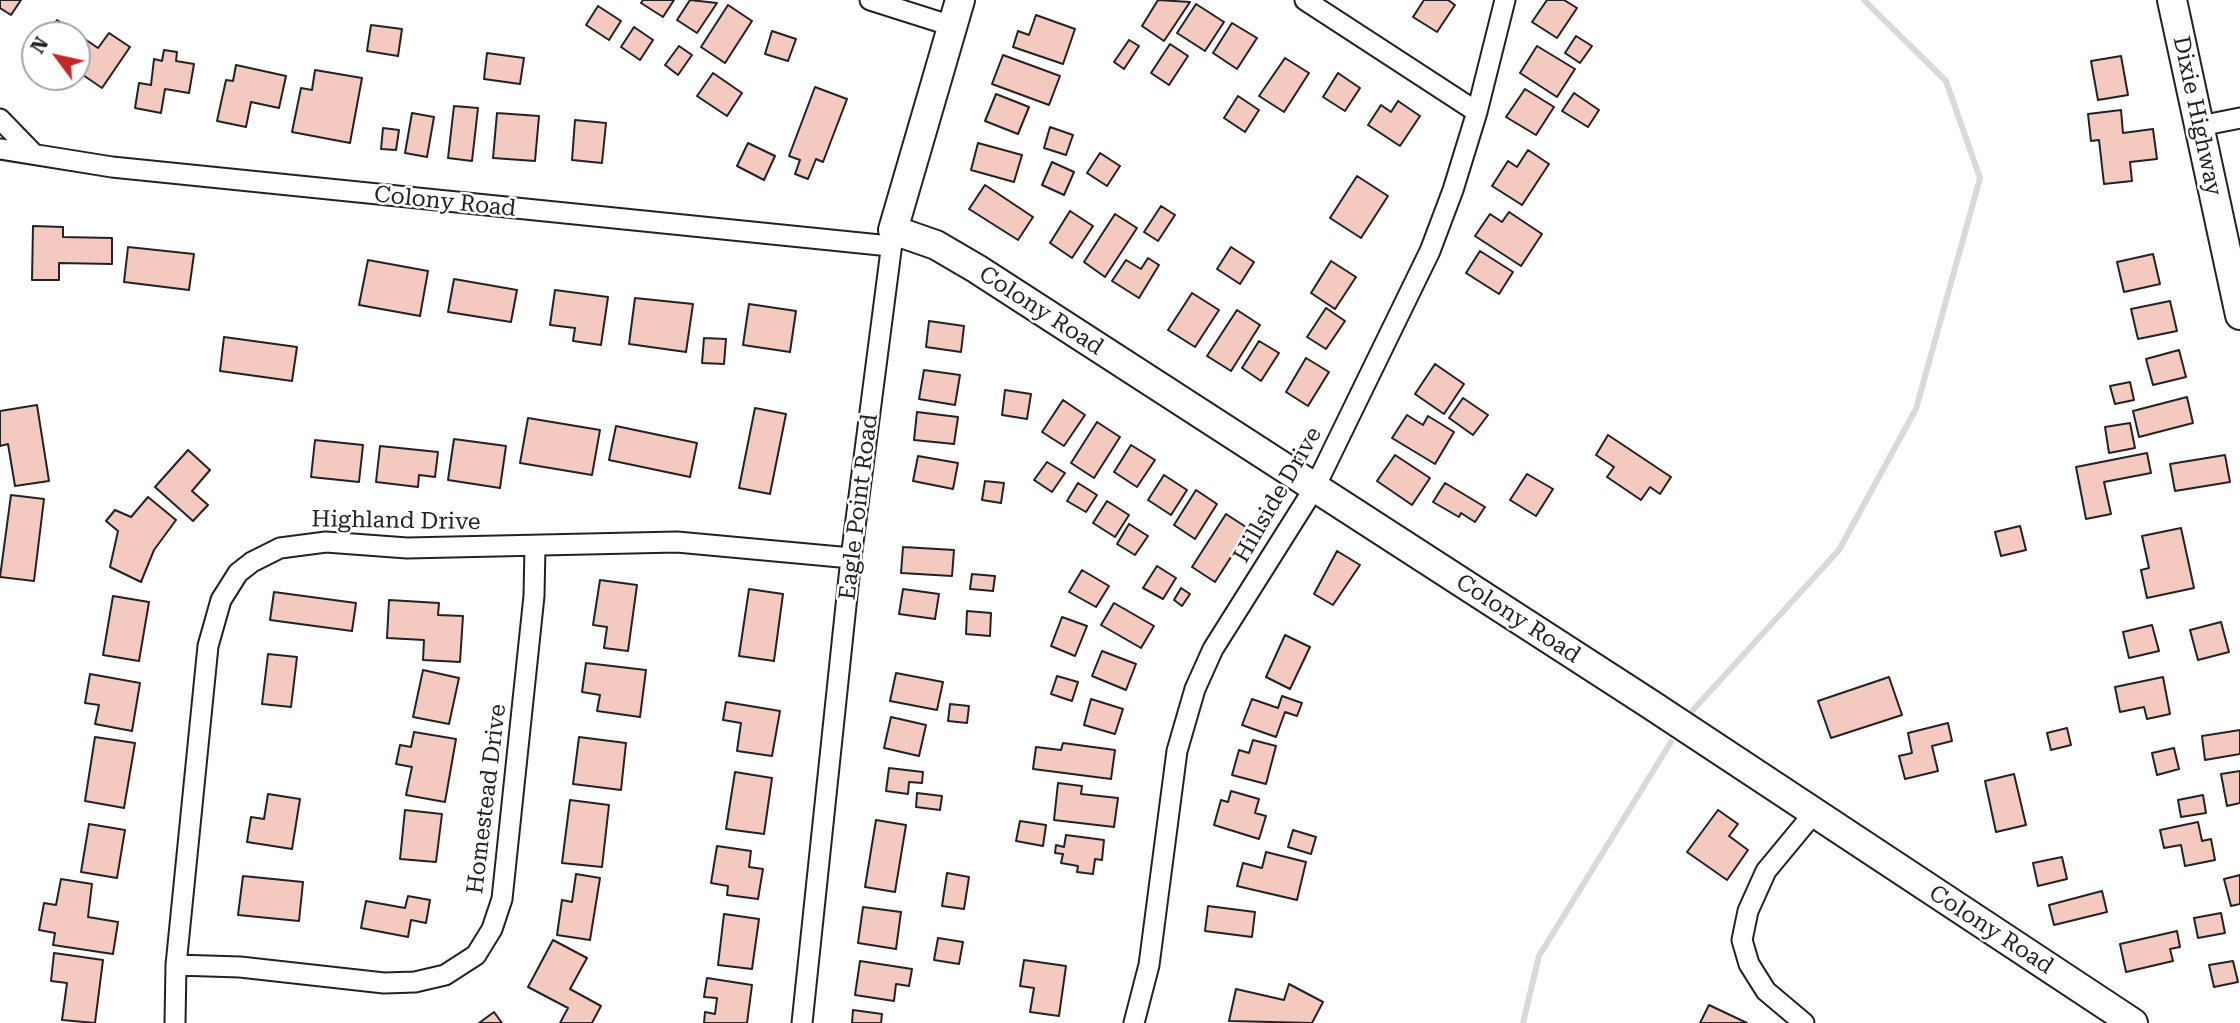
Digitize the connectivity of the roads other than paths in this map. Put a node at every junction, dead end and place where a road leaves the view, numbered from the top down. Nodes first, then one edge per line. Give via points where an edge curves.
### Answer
1 (870, 0) edge
2 (1306, 0) edge
3 (1505, 0) edge
4 (2172, 0) edge
5 (956, 13) edge
6 (1477, 112) junction
7 (2240, 118) edge
8 (0, 119) edge
9 (2200, 126) junction
10 (0, 149) edge
11 (33, 153) junction
12 (892, 238) junction
13 (2240, 315) edge
14 (1315, 487) junction
15 (535, 546) junction
16 (851, 558) junction
17 (1814, 813) junction
18 (176, 965) junction
19 (175, 1023) edge
20 (802, 1023) edge
21 (1134, 1023) edge
22 (1804, 1023) edge
23 (2133, 1023) edge

1 - 5 street
2 - 6 street
3 - 6 street, Hillside Drive
4 - 9 street, Dixie Highway
5 - 12 street, Eagle Point Road
6 - 14 street, Hillside Drive via 1430,251
7 - 9 street
8 - 11 street
9 - 13 street, Dixie Highway
10 - 11 street, Colony Road
11 - 12 street, Colony Road via 164,173
12 - 14 street, Colony Road via 936,245
12 - 16 street, Eagle Point Road
14 - 17 street, Colony Road
14 - 21 street, Hillside Drive via 1213,649 1191,699 1177,751 1149,965
15 - 16 street, Highland Drive via 677,542
15 - 18 street, Highland Drive via 407,548 327,542 266,554 238,573 221,600 208,646
15 - 18 street, Homestead Drive via 534,596 502,899 492,929 476,955 452,972 415,982
16 - 20 street, Eagle Point Road
17 - 22 street via 1766,871 1748,911 1742,940 1749,964 1766,991
17 - 23 street, Colony Road
18 - 19 street, Highland Drive

